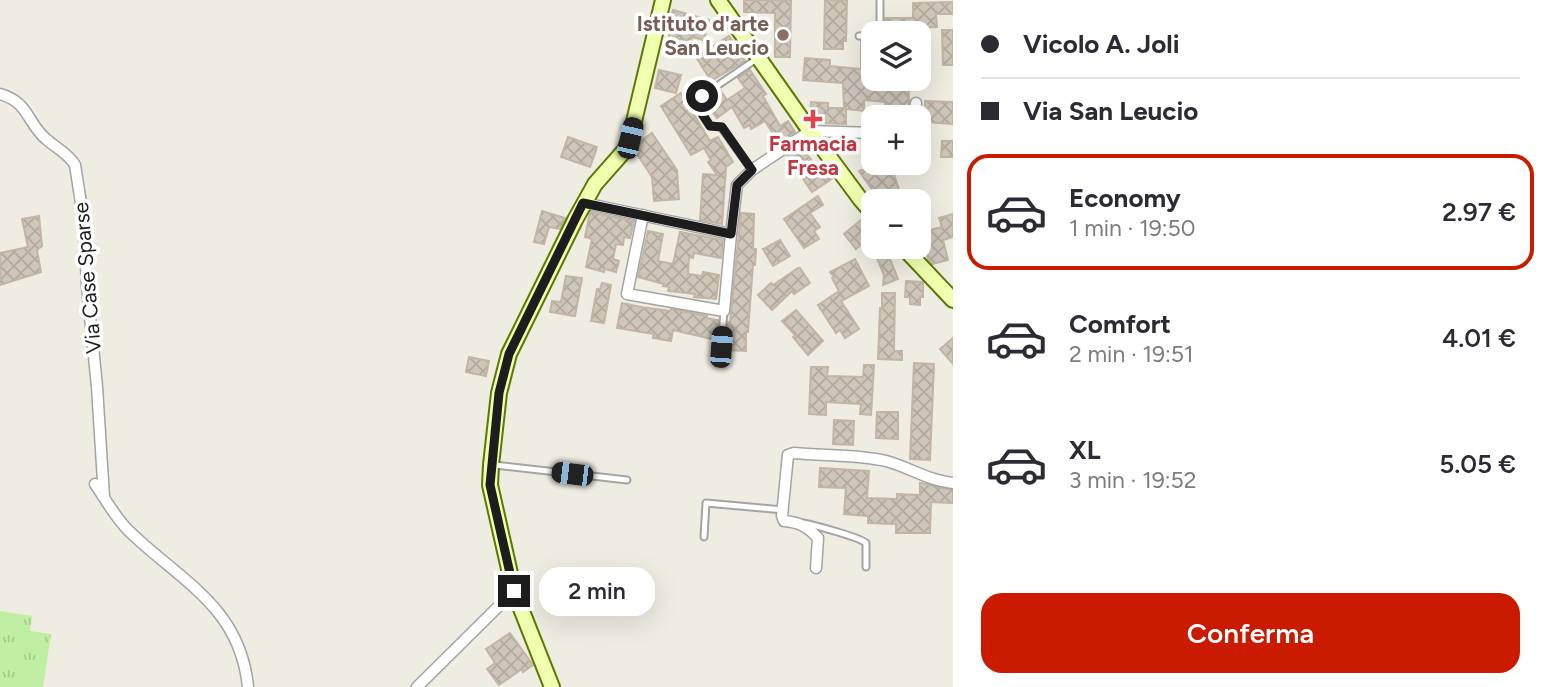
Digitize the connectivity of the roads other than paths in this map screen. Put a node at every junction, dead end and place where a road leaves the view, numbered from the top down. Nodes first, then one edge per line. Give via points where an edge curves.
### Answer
1 (663, 0) edge
2 (718, 0) edge
3 (880, 0) edge
4 (880, 21) edge
5 (758, 58) junction
6 (0, 94) edge
7 (810, 131) junction
8 (861, 133) edge
9 (752, 170) junction
10 (861, 201) edge
11 (583, 203) junction
12 (643, 215) junction
13 (731, 234) junction
14 (914, 259) edge
15 (953, 300) edge
16 (724, 312) junction
17 (721, 347) dead end
18 (491, 465) junction
19 (627, 481) dead end
20 (953, 483) edge
21 (96, 484) dead end
22 (104, 497) junction
23 (783, 510) junction
24 (797, 522) junction
25 (704, 537) dead end
26 (866, 567) dead end
27 (816, 568) dead end
28 (514, 591) junction
29 (248, 687) edge
30 (417, 687) edge
31 (552, 687) edge

1 - 11 street via 630,138
2 - 5 street
3 - 4 lane
5 - 7 street
5 - 9 lane via 702,96 697,106 710,126 722,127
6 - 22 street, Via Case Sparse via 16,100 46,140 75,165 84,222
7 - 8 street
7 - 9 street
7 - 10 street
9 - 13 street via 737,185
11 - 12 street
11 - 18 street via 509,354 499,393
12 - 13 street
12 - 16 street via 628,295
13 - 16 street
14 - 15 street
16 - 17 lane
18 - 19 lane
18 - 28 street via 490,485
20 - 23 street via 883,460 794,453 788,456
21 - 22 street
22 - 29 street via 128,530 217,610 239,646
23 - 24 street via 784,521
23 - 25 lane via 706,503
24 - 26 lane via 862,539
24 - 27 street via 818,538
28 - 30 street
28 - 31 street

